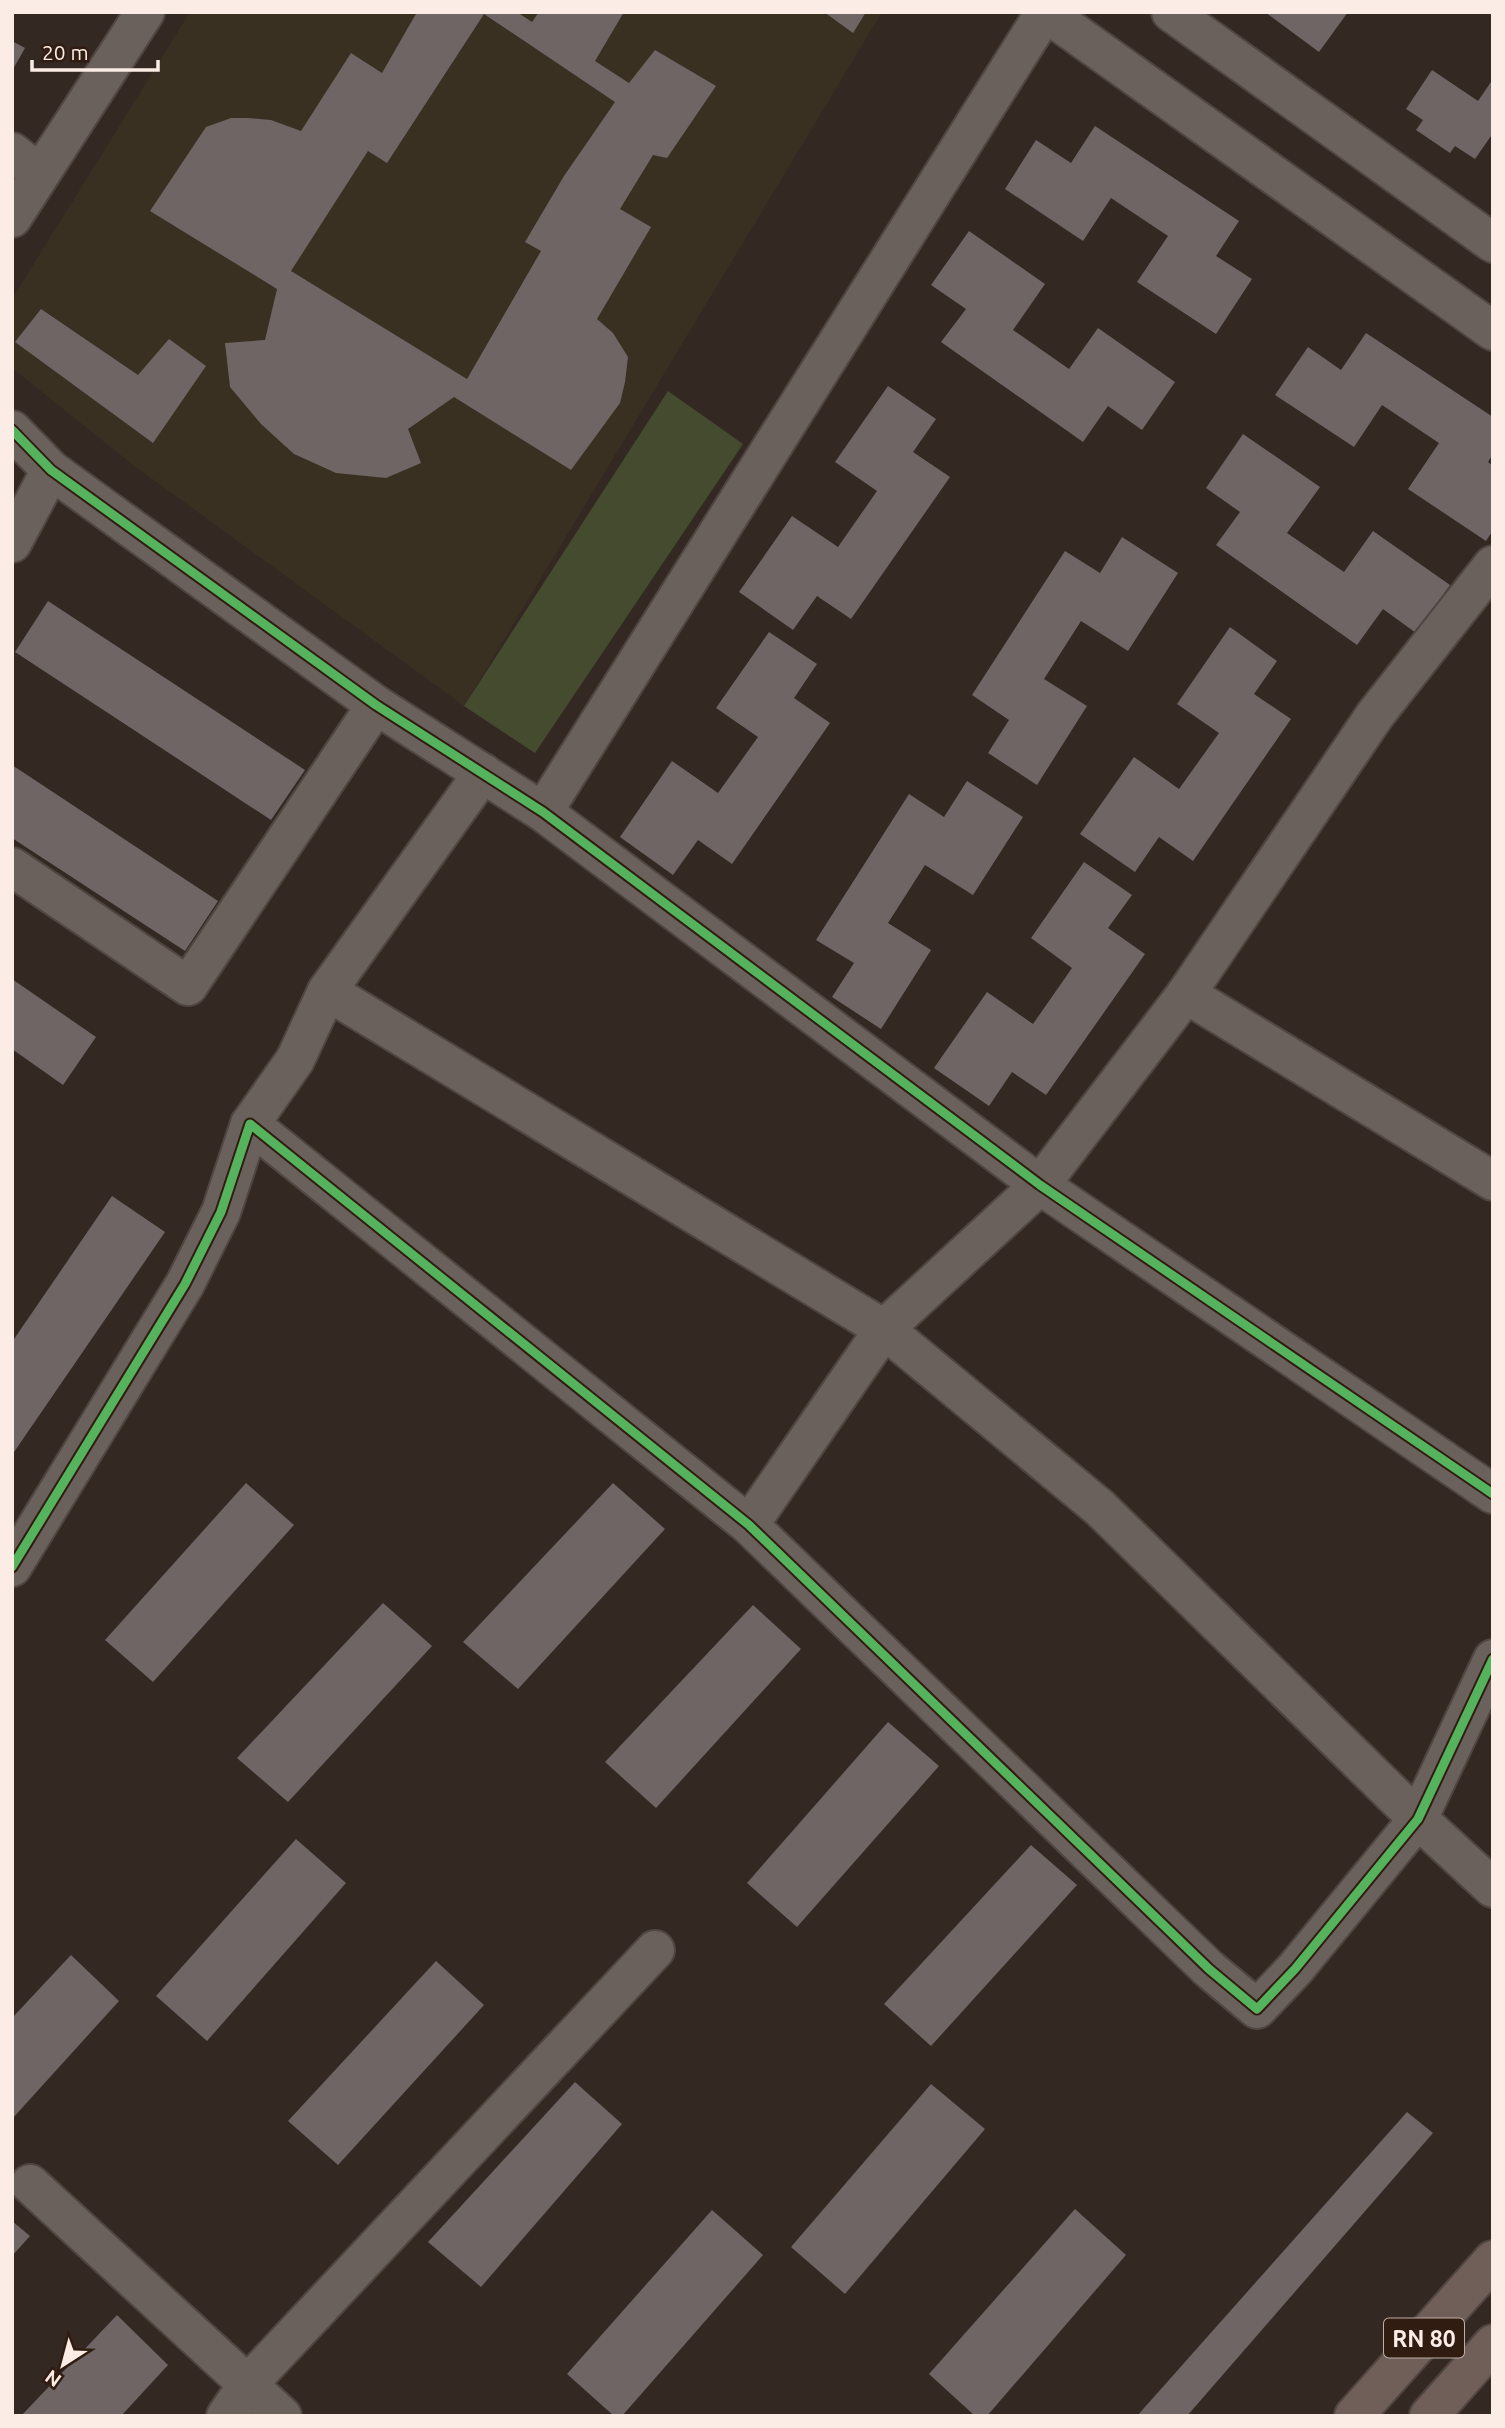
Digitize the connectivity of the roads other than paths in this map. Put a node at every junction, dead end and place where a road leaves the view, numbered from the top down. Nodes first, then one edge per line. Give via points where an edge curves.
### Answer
1 (145, 12) edge
2 (1045, 12) edge
3 (1171, 12) edge
4 (26, 162) edge
5 (12, 218) edge
6 (1489, 230) edge
7 (1493, 331) edge
8 (12, 430) edge
9 (51, 470) junction
10 (12, 543) edge
11 (1493, 565) edge
12 (376, 705) junction
13 (484, 773) junction
14 (543, 812) junction
15 (12, 867) edge
16 (327, 991) junction
17 (1186, 994) junction
18 (250, 1124) junction
19 (1493, 1181) edge
20 (1040, 1185) junction
21 (884, 1329) junction
22 (1493, 1494) edge
23 (749, 1525) junction
24 (12, 1567) edge
25 (1493, 1659) edge
26 (1418, 1819) junction
27 (1493, 1888) edge
28 (655, 1950) dead end
29 (30, 2184) dead end
30 (1493, 2260) edge
31 (1493, 2344) edge
32 (248, 2384) junction
33 (226, 2416) edge
34 (282, 2416) edge
35 (1354, 2416) edge
36 (1429, 2416) edge

1 - 4 street
2 - 7 street
2 - 14 street
3 - 6 street
4 - 5 street
8 - 9 street
9 - 10 street
9 - 12 street
11 - 17 street via 1375,715
12 - 13 street
12 - 15 street via 188,986
13 - 14 street
13 - 16 street
14 - 20 street
16 - 18 street via 295,1060
16 - 21 street
17 - 19 street
17 - 20 street
18 - 23 street
18 - 24 street via 221,1212 185,1284
20 - 21 street
20 - 22 street
21 - 23 street
21 - 26 street via 1100,1508
23 - 26 street via 1209,1969 1257,2009
25 - 26 street
26 - 27 street
28 - 32 street
29 - 32 street
30 - 35 main road, RN 80
31 - 36 main road, RN 80
32 - 33 street
32 - 34 street

